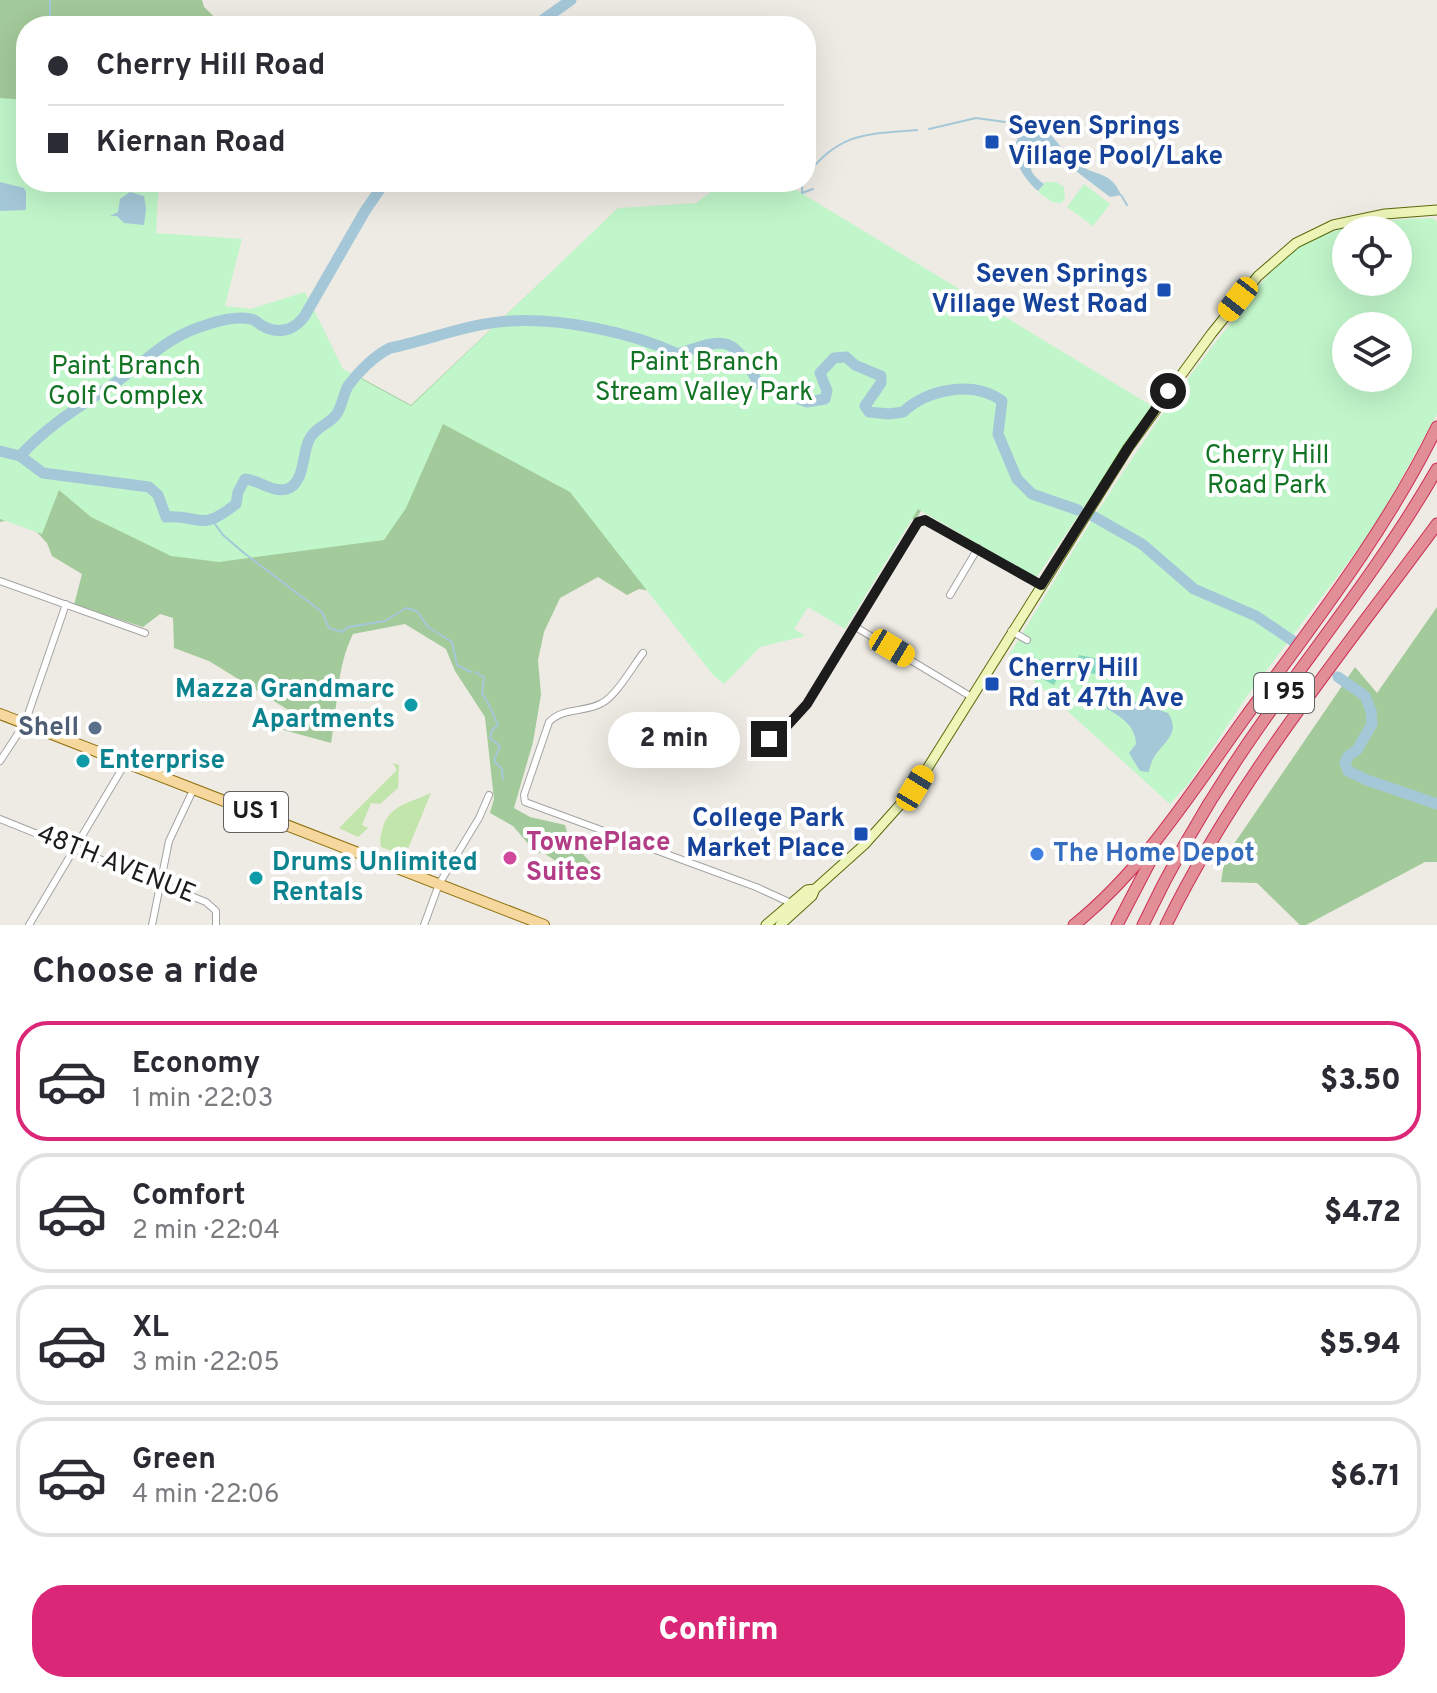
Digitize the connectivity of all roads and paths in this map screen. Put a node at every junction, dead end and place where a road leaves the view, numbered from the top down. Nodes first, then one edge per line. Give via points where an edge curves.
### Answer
1 (1437, 210) edge
2 (1437, 427) edge
3 (1437, 469) edge
4 (1437, 524) edge
5 (978, 548) junction
6 (0, 581) edge
7 (1041, 585) junction
8 (950, 595) dead end
9 (66, 604) junction
10 (854, 626) junction
11 (1011, 631) junction
12 (145, 633) dead end
13 (1027, 640) dead end
14 (643, 653) dead end
15 (970, 696) junction
16 (0, 714) edge
17 (25, 723) junction
18 (769, 739) dead end
19 (0, 761) edge
20 (126, 762) junction
21 (194, 788) junction
22 (489, 795) dead end
23 (1184, 803) junction
24 (0, 819) edge
25 (76, 849) junction
26 (1204, 857) junction
27 (160, 884) junction
28 (439, 884) junction
29 (815, 889) junction
30 (791, 903) junction
31 (29, 925) edge
32 (152, 925) edge
33 (216, 925) edge
34 (424, 925) edge
35 (544, 925) edge
36 (766, 925) edge
37 (780, 925) edge
38 (1074, 925) edge
39 (1117, 925) edge
40 (1143, 925) edge
41 (1166, 925) edge
42 (1175, 925) edge

1 - 7 main road via 1333,225 1296,243 1265,268 1141,429
2 - 23 highway via 1376,537
3 - 40 highway, I 95 via 1368,577 1231,769
4 - 26 highway, I 95 via 1283,733
5 - 7 street
5 - 8 street
5 - 10 street via 925,520 916,524
6 - 9 street
7 - 11 main road
9 - 12 street
9 - 17 street
10 - 15 street
10 - 18 street via 807,704
11 - 13 street
11 - 15 main road
14 - 30 street via 603,703 554,716 549,722 525,802
15 - 29 main road via 909,795
16 - 17 main road, US 1
17 - 19 street
17 - 20 main road, US 1
20 - 21 main road, US 1
20 - 25 street
21 - 27 street via 172,832
21 - 28 main road, US 1
22 - 28 street
23 - 38 highway via 1137,865
23 - 39 highway
24 - 25 street, 48TH AVENUE
25 - 27 street, 48TH AVENUE
25 - 31 street
26 - 41 highway, I 95
26 - 42 highway
27 - 32 street
27 - 33 street, 48TH AVENUE via 210,905 216,911
28 - 34 street
28 - 35 main road, US 1
29 - 30 main road
29 - 37 main road
30 - 36 main road

